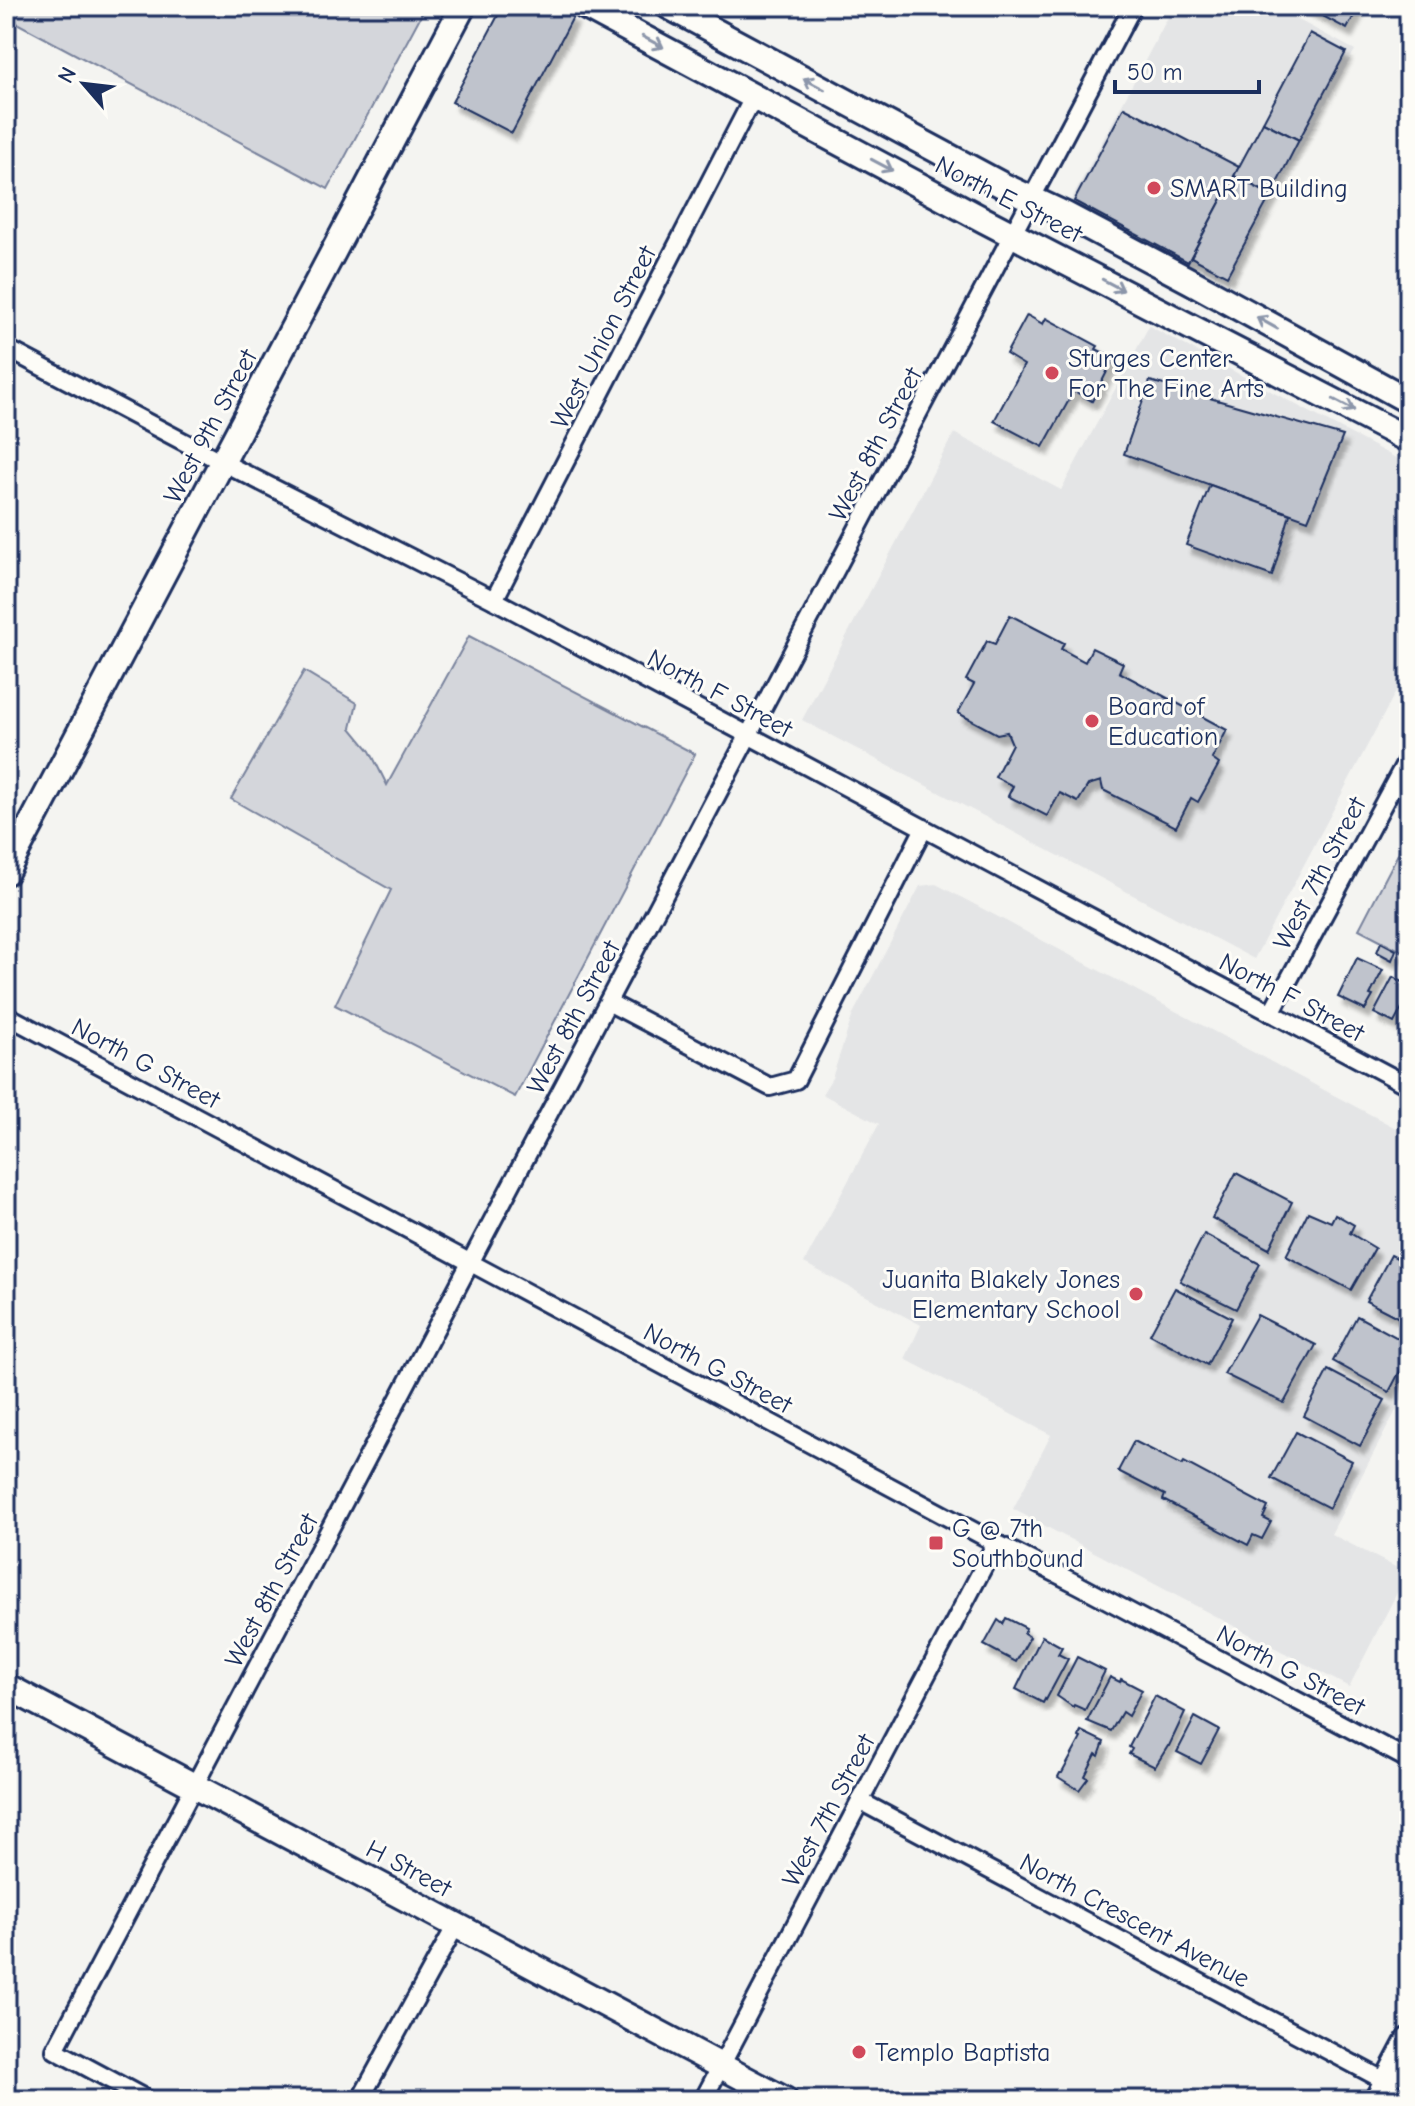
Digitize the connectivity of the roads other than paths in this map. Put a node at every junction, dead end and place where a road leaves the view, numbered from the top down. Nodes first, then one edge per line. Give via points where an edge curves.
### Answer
1 (463, 6) edge
2 (584, 6) edge
3 (668, 6) edge
4 (1133, 6) edge
5 (754, 96) junction
6 (1032, 199) junction
7 (1013, 234) junction
8 (6, 348) edge
9 (1409, 401) edge
10 (1409, 440) edge
11 (222, 462) junction
12 (494, 600) junction
13 (749, 735) junction
14 (1409, 756) edge
15 (924, 828) junction
16 (6, 872) edge
17 (608, 1002) junction
18 (1271, 1013) junction
19 (6, 1015) edge
20 (1409, 1086) edge
21 (471, 1262) junction
22 (996, 1543) junction
23 (6, 1686) edge
24 (1409, 1760) edge
25 (195, 1787) junction
26 (860, 1801) junction
27 (456, 1925) junction
28 (1409, 2040) edge
29 (720, 2066) junction
30 (1382, 2091) edge
31 (148, 2100) edge
32 (360, 2100) edge
33 (703, 2100) edge
34 (785, 2100) edge

1 - 11 street, West 9th Street
2 -> 5 street, North E Street
6 -> 3 street, North E Street
4 - 6 street, West 8th Street
5 -> 7 street, North E Street
5 - 12 street, West Union Street
6 - 7 street, West 8th Street
9 -> 6 street, North E Street
7 -> 10 street, North E Street
7 - 13 street, West 8th Street
8 - 11 street, North F Street
11 - 12 street, North F Street
11 - 16 street, West 9th Street
12 - 13 street, North F Street
13 - 15 street, North F Street
13 - 17 street, West 8th Street
14 - 18 street, West 7th Street
15 - 17 street via 796,1080 770,1087
15 - 18 street, North F Street
17 - 21 street, West 8th Street
18 - 20 street, North F Street
19 - 21 street, North G Street
21 - 22 street, North G Street
21 - 25 street, West 8th Street
22 - 24 street, North G Street
22 - 26 street, West 7th Street
23 - 25 street, H Street
25 - 27 street, H Street
25 - 31 street, West 8th Street via 55,2050
26 - 29 street, West 7th Street
26 - 30 street, North Crescent Avenue
27 - 29 street, H Street
27 - 32 street
28 - 30 street
29 - 33 street, West 7th Street
29 - 34 street, H Street

